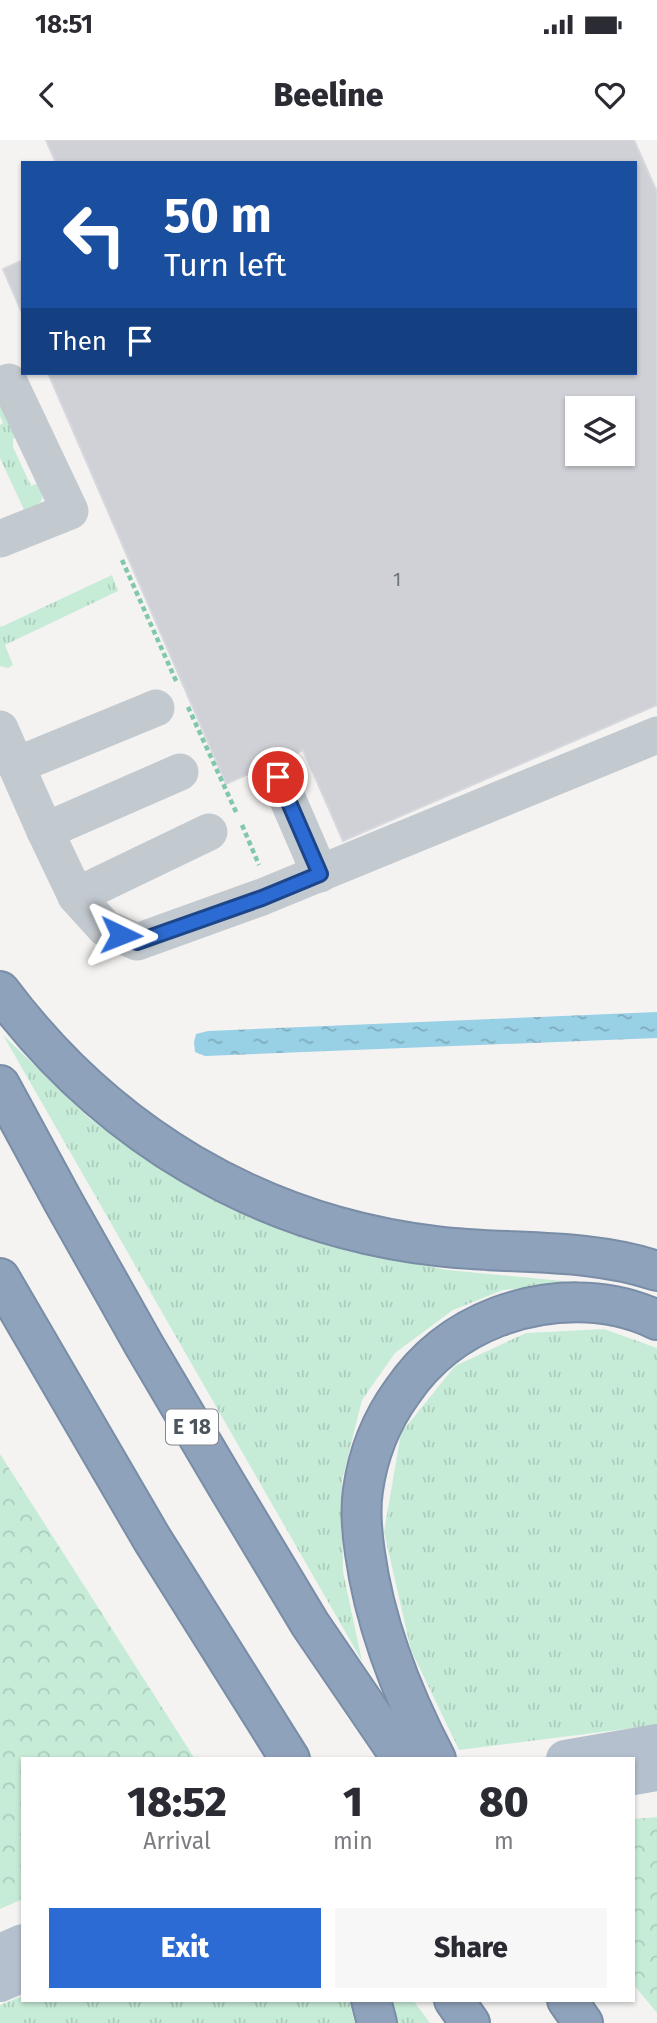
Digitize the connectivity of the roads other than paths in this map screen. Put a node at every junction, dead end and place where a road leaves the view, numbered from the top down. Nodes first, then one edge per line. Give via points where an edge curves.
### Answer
1 (0, 386) edge
2 (0, 540) edge
3 (173, 698) road end
4 (0, 729) edge
5 (657, 735) edge
6 (17, 765) junction
7 (180, 772) dead end
8 (278, 777) dead end
9 (44, 831) junction
10 (209, 832) dead end
11 (320, 874) junction
12 (76, 895) junction
13 (0, 991) edge
14 (0, 1085) edge
15 (657, 1271) edge
16 (0, 1278) edge
17 (657, 1320) edge
18 (657, 1744) edge
19 (289, 1757) edge
20 (401, 1757) edge
21 (435, 1757) edge
22 (577, 1757) edge
23 (657, 1772) edge
24 (635, 1776) edge
25 (21, 1944) edge
26 (0, 1953) edge
27 (21, 1974) edge
28 (0, 1983) edge
29 (372, 2002) edge
30 (455, 2002) edge
31 (568, 2002) edge
32 (377, 2023) edge
33 (470, 2023) edge
34 (583, 2023) edge

1 - 2 lane via 9,382 30,448 70,511
3 - 6 lane
4 - 6 lane
5 - 11 lane
6 - 9 lane
7 - 9 lane
8 - 11 lane
9 - 12 lane
10 - 12 lane
11 - 12 lane via 137,942 105,928
13 - 15 highway via 71,1073 133,1127 240,1191 316,1221 397,1241 601,1258
14 - 20 highway, E 18 via 219,1473 310,1624
16 - 19 highway via 152,1539
17 - 21 highway via 603,1304 560,1302 518,1309 479,1324 443,1347 412,1376 388,1411 372,1450 363,1492 368,1575 390,1655
18 - 22 main road
23 - 24 main road
25 - 26 main road
27 - 28 main road
29 - 32 highway
30 - 33 highway
31 - 34 highway

